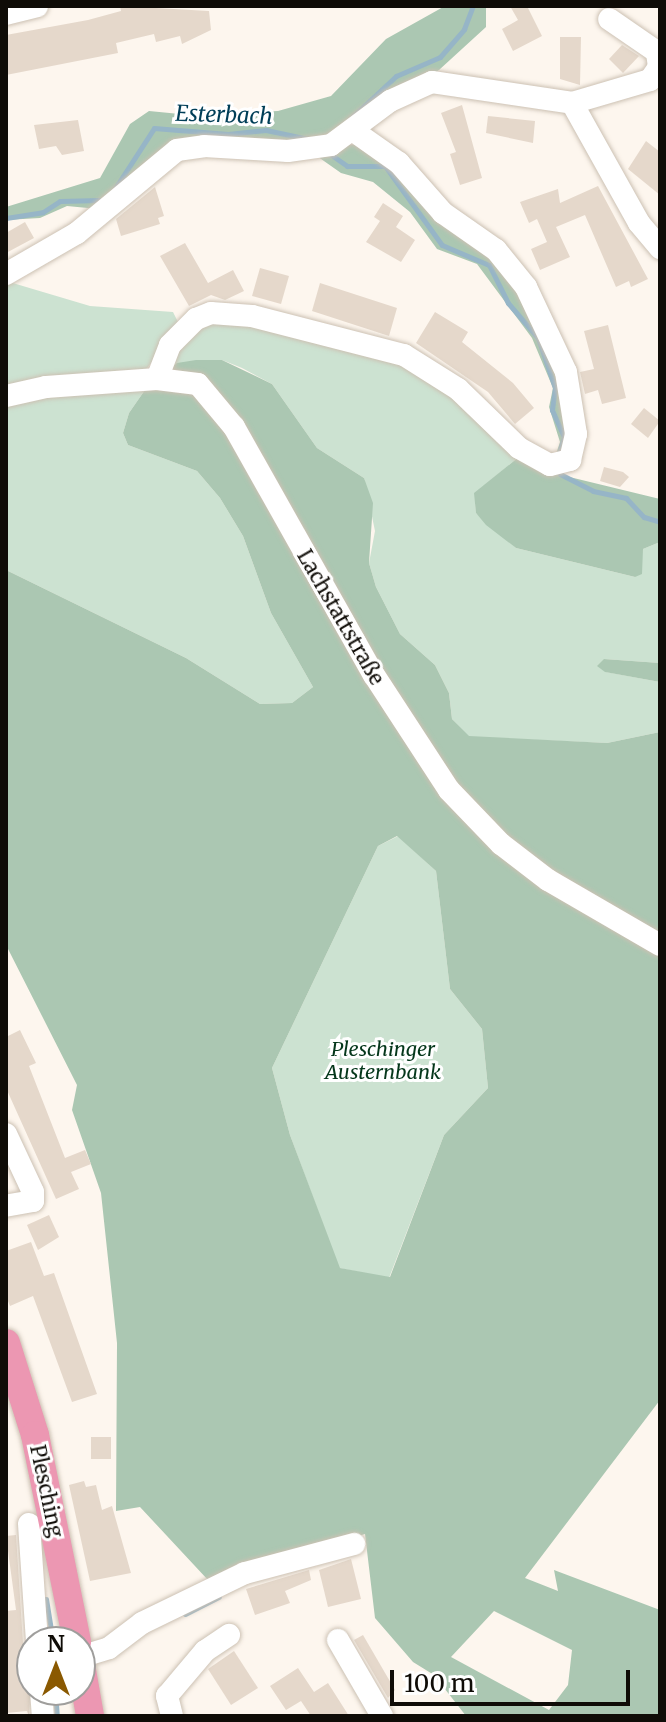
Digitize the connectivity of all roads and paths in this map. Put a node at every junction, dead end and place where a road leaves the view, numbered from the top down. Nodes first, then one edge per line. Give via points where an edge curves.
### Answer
1 (37, 6) edge
2 (6, 14) edge
3 (609, 19) dead end
4 (572, 103) junction
5 (355, 132) junction
6 (660, 248) edge
7 (6, 274) edge
8 (157, 379) junction
9 (6, 396) edge
10 (660, 945) edge
11 (6, 1134) edge
12 (6, 1206) edge
13 (6, 1343) edge
14 (40, 1521) junction
15 (6, 1529) edge
16 (354, 1544) dead end
17 (37, 1626) edge
18 (72, 1626) edge
19 (229, 1635) dead end
20 (338, 1640) dead end
21 (96, 1652) edge
22 (172, 1716) edge
23 (382, 1716) edge

1 - 2 street
3 - 4 street via 650,43 659,67 650,80
4 - 5 street via 432,82 390,101
4 - 6 street via 639,223
5 - 7 street via 310,150 177,150 77,233
5 - 8 street via 399,163 443,213 496,250 543,313 566,372 575,450 570,460 550,465 519,448 458,389 404,355 252,316 211,313 196,319 170,345
8 - 9 street, Lachstattstraße via 46,387
8 - 10 street, Lachstattstraße via 198,384 234,427 374,675 449,790 501,844 548,880
11 - 12 street via 33,1201
13 - 14 main road, Plesching via 35,1435
14 - 15 street
14 - 17 street
14 - 18 main road, Plesching
16 - 21 street via 245,1573 142,1623
19 - 22 street via 205,1651 167,1696
20 - 23 street

